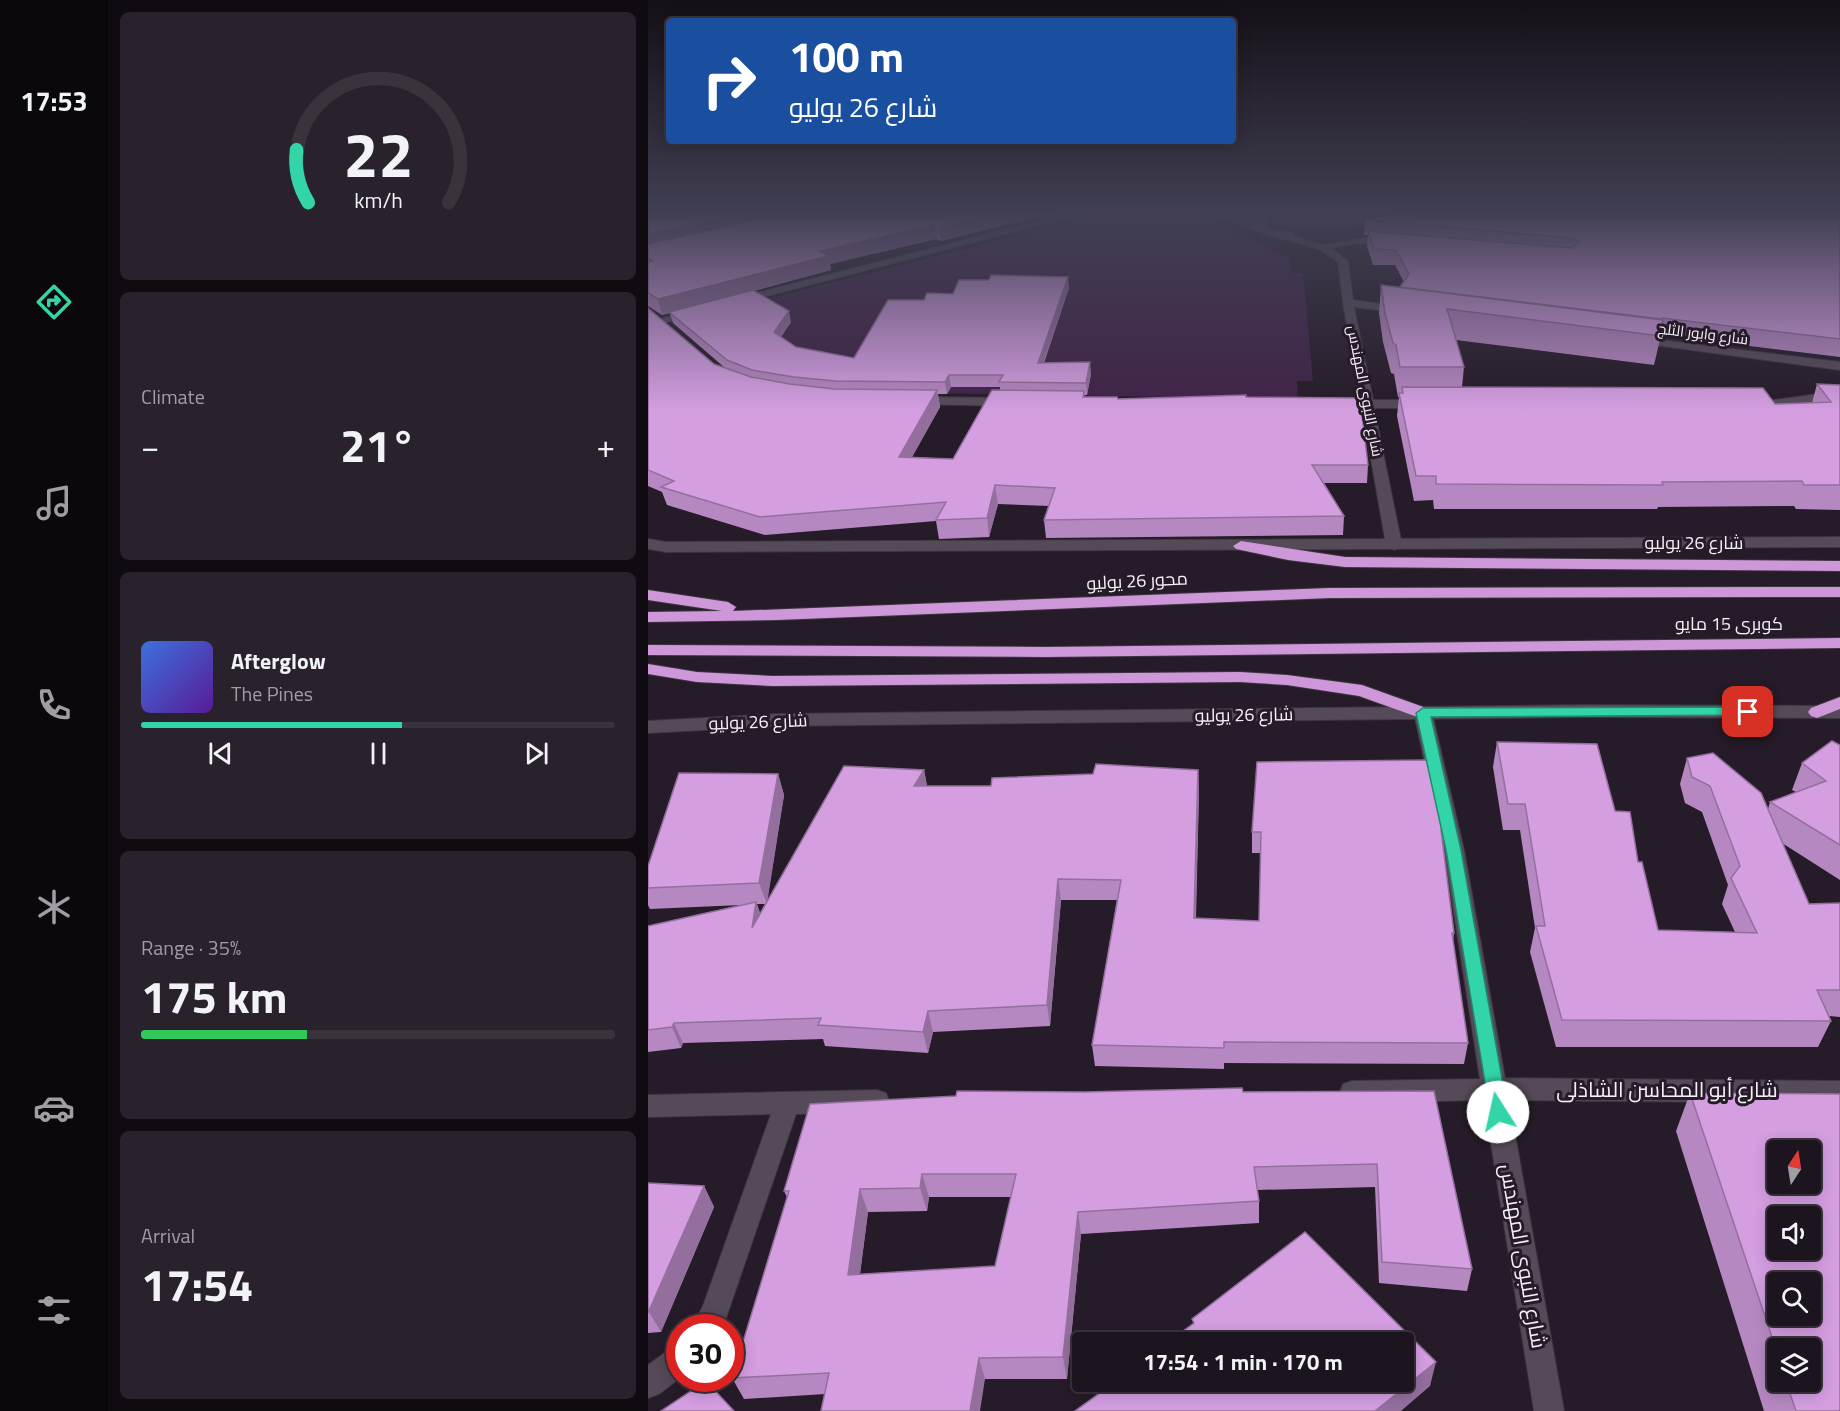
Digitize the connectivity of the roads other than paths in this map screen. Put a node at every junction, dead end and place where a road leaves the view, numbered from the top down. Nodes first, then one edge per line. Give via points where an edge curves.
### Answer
1 (823, 279) edge
2 (1345, 279) edge
3 (728, 303) edge
4 (1348, 303) junction
5 (705, 309) edge
6 (648, 311) edge
7 (1419, 312) edge
8 (660, 321) junction
9 (676, 335) edge
10 (1629, 339) edge
11 (1840, 366) edge
12 (1840, 391) edge
13 (908, 401) edge
14 (1026, 402) edge
15 (1320, 404) edge
16 (1367, 404) junction
17 (1437, 404) edge
18 (1754, 405) edge
19 (1840, 542) edge
20 (648, 544) edge
21 (1394, 545) junction
22 (1241, 546) junction
23 (666, 547) junction
24 (648, 552) edge
25 (1840, 566) edge
26 (1628, 592) joint
27 (1840, 592) edge
28 (648, 595) edge
29 (777, 615) junction
30 (648, 617) edge
31 (1840, 643) edge
32 (648, 650) edge
33 (648, 669) edge
34 (1840, 703) edge
35 (1817, 712) junction
36 (1840, 712) edge
37 (1423, 713) junction
38 (648, 727) edge
39 (1494, 1089) junction
40 (1326, 1092) edge
41 (1840, 1092) edge
42 (895, 1101) edge
43 (787, 1103) junction
44 (648, 1106) edge
45 (714, 1314) edge
46 (666, 1370) edge
47 (648, 1383) edge
48 (1548, 1411) edge

1 - 3 street
2 - 4 street, شارع النبوى المهندس
4 - 7 street
4 - 16 street, شارع النبوى المهندس
5 - 8 street
6 - 8 street
8 - 9 street
10 - 11 street, شارع وابور الثلج
12 - 18 street via 1784,404
13 - 14 street
15 - 16 street
16 - 17 street
16 - 21 street, شارع النبوى المهندس
19 - 21 street, شارع 26 يوليو
20 - 23 street, شارع 26 يوليو
21 - 22 street, شارع 26 يوليو
22 - 23 street, شارع 26 يوليو
22 - 25 highway via 1345,562
23 - 24 street
26 - 27 highway, كوبرى 15 مايو
26 - 29 highway, محور 26 يوليو via 1266,595
28 - 29 highway
29 - 30 highway, محور 26 يوليو
31 - 32 highway, كوبرى 15 مايو via 1045,652
33 - 37 highway via 697,677 773,681 1240,677 1362,691
34 - 35 highway
35 - 36 street, شارع 26 يوليو
35 - 37 street, شارع 26 يوليو
37 - 38 street, شارع 26 يوليو via 776,720
37 - 39 street, شارع النبوى المهندس via 1454,850
39 - 40 street, شارع أبو المحاسن الشاذلى
39 - 41 street, شارع أبو المحاسن الشاذلى
39 - 48 street, شارع النبوى المهندس
42 - 43 street
43 - 44 street
43 - 45 street
46 - 47 street

